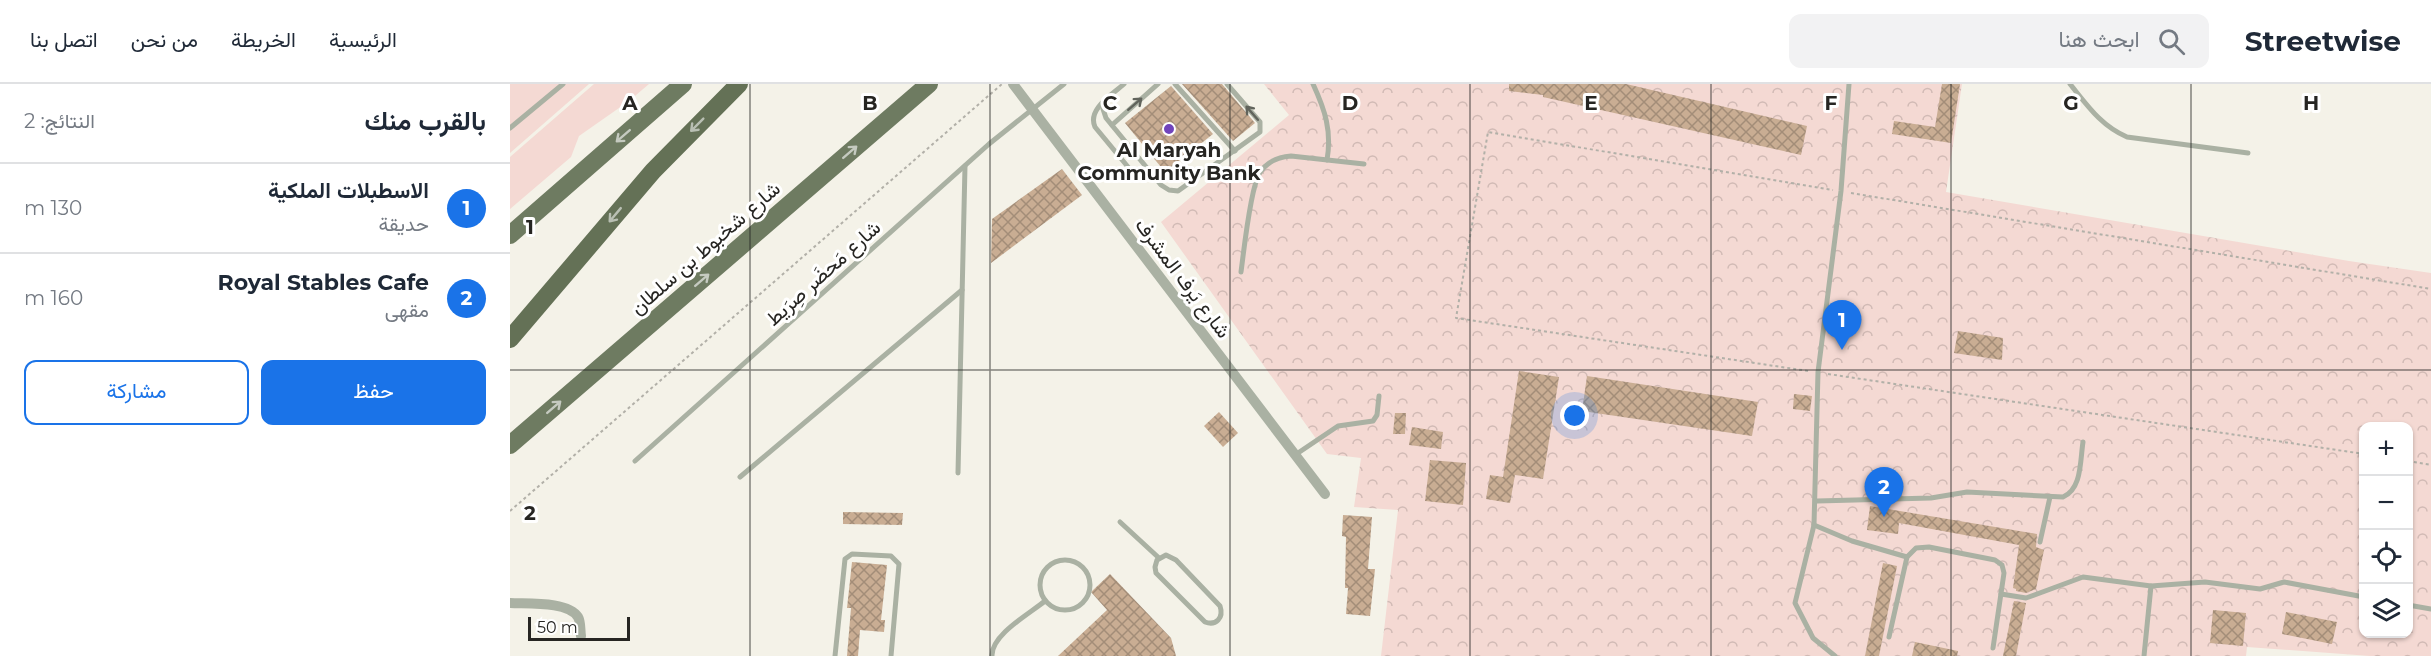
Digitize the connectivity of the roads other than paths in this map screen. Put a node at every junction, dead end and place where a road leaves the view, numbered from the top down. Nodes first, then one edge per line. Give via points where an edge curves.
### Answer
1 (563, 84) edge
2 (683, 84) edge
3 (739, 84) edge
4 (929, 84) edge
5 (1013, 84) edge
6 (1064, 84) edge
7 (1124, 84) edge
8 (1158, 84) edge
9 (1175, 84) edge
10 (1227, 84) edge
11 (1313, 84) edge
12 (1849, 84) edge
13 (2070, 84) edge
14 (1118, 87) edge
15 (1106, 101) junction
16 (1032, 109) junction
17 (1112, 125) junction
18 (510, 128) edge
19 (1235, 151) junction
20 (2248, 153) dead end
21 (1327, 160) junction
22 (1364, 164) dead end
23 (965, 165) junction
24 (1133, 172) dead end
25 (510, 235) edge
26 (1241, 272) dead end
27 (962, 290) junction
28 (510, 339) edge
29 (1379, 396) dead end
30 (2083, 442) dead end
31 (510, 445) edge
32 (1295, 455) junction
33 (635, 461) dead end
34 (958, 473) dead end
35 (740, 477) dead end
36 (1325, 494) dead end
37 (2050, 497) junction
38 (1816, 501) junction
39 (1120, 522) dead end
40 (1814, 525) junction
41 (2040, 542) dead end
42 (1907, 557) junction
43 (1159, 558) junction
44 (2151, 586) junction
45 (2001, 594) junction
46 (2359, 596) edge
47 (1045, 601) junction
48 (510, 603) edge
49 (2413, 606) edge
50 (2431, 609) edge
51 (581, 636) dead end
52 (1889, 637) dead end
53 (1993, 648) dead end
54 (835, 656) edge
55 (891, 656) edge
56 (992, 656) edge
57 (1835, 656) edge
58 (2144, 656) edge

1 - 18 lane
2 -> 25 main road
3 -> 28 highway via 653,171
31 -> 4 main road, شارع شخبوط بن سلطان
5 - 16 street, شارع يَرف المشرف
6 - 16 lane, شارع مَحضَر صِرَيط
7 - 14 lane
17 -> 8 lane
9 - 19 lane
19 -> 10 lane via 1258,135 1262,125
11 - 21 lane via 1328,121
12 - 38 lane via 1841,191 1818,372
13 - 20 lane via 2098,118 2127,137
14 - 15 lane
15 - 17 lane via 1104,114
15 - 24 lane via 1092,115 1093,123
16 - 23 lane, شارع مَحضَر صِرَيط
16 - 32 street, شارع يَرف المشرف
17 - 19 lane via 1169,190 1183,190
21 - 22 lane
21 - 26 lane via 1283,157 1263,168 1256,182
23 - 27 lane
23 - 33 lane, شارع مَحضَر صِرَيط
27 - 34 lane
27 - 35 lane
29 - 32 lane via 1373,421 1338,426
30 - 37 lane via 2075,488 2063,497
32 - 36 street, شارع يَرف المشرف
37 - 38 lane via 1967,492 1931,498
37 - 41 lane
38 - 40 lane
39 - 43 lane
40 - 42 lane
40 - 57 lane via 1795,603 1813,638
42 - 45 lane via 1922,546 1999,562 2004,568
42 - 52 lane
43 - 43 lane via 1155,567 1158,575 1205,622 1219,620 1220,606 1185,569 1170,556
44 - 45 lane via 2084,577 2026,598
44 - 46 lane via 2205,582 2260,588 2284,582
44 - 58 lane
45 - 53 lane
47 - 47 lane via 1060,610 1081,606 1091,583 1083,567 1060,560 1046,568 1039,584
47 - 56 lane via 996,640
48 - 51 street via 570,609 579,619
49 - 50 lane
54 - 55 lane via 845,559 854,554 891,556 899,564

